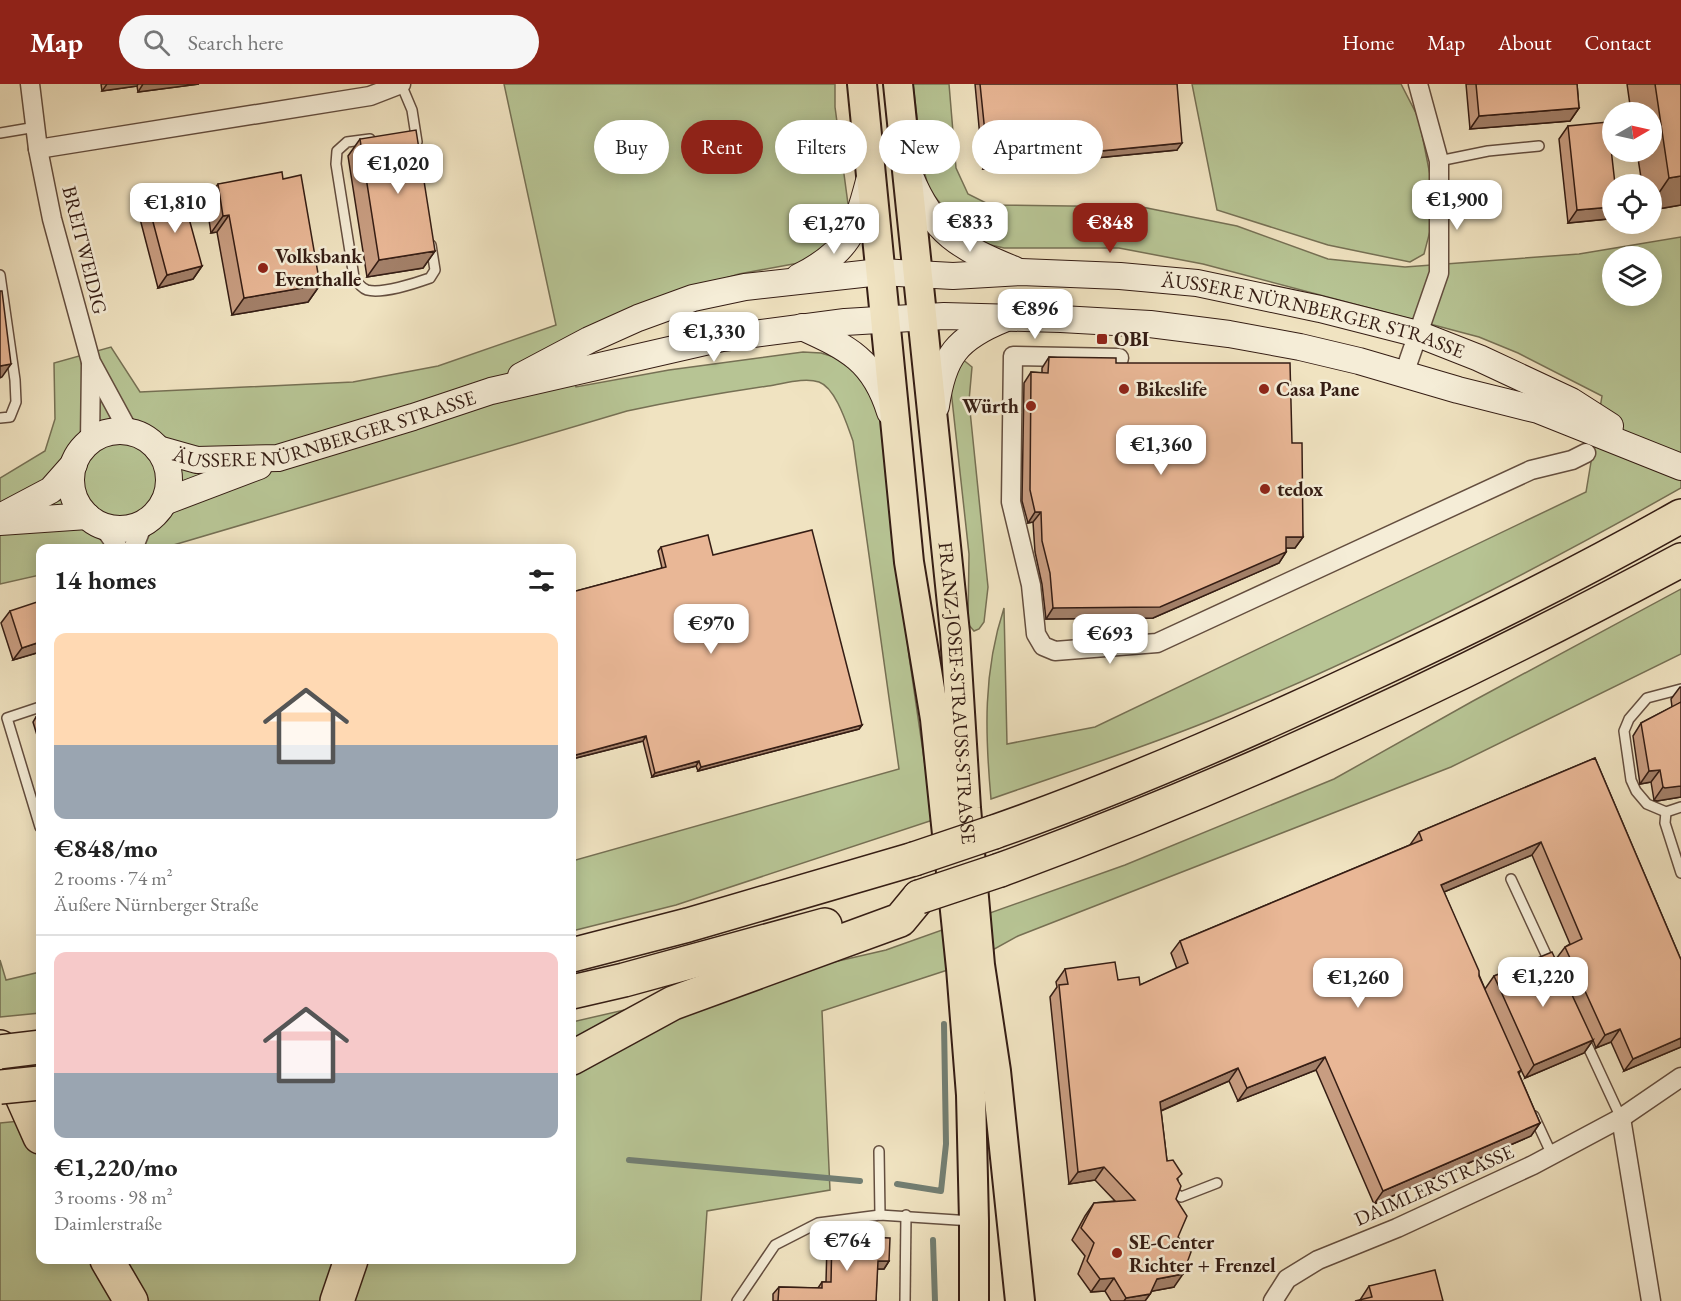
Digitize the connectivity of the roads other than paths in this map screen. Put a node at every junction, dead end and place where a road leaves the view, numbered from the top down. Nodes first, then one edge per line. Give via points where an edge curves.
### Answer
1 (30, 84) edge
2 (401, 84) edge
3 (861, 84) edge
4 (898, 84) edge
5 (1418, 84) edge
6 (902, 120) edge
7 (36, 127) junction
8 (0, 133) edge
9 (415, 133) junction
10 (404, 134) edge
11 (381, 137) edge
12 (1539, 146) dead end
13 (38, 149) junction
14 (418, 154) edge
15 (1439, 161) junction
16 (870, 174) junction
17 (908, 174) edge
18 (910, 174) edge
19 (430, 238) edge
20 (880, 272) junction
21 (1021, 272) junction
22 (918, 273) junction
23 (0, 275) edge
24 (792, 281) junction
25 (923, 317) junction
26 (1010, 317) junction
27 (884, 319) junction
28 (801, 327) junction
29 (1418, 334) junction
30 (1119, 358) edge
31 (91, 362) junction
32 (1404, 374) junction
33 (491, 391) junction
34 (0, 418) edge
35 (934, 422) junction
36 (895, 426) junction
37 (129, 432) junction
38 (90, 441) junction
39 (158, 449) junction
40 (1586, 453) dead end
41 (278, 458) junction
42 (1672, 463) edge
43 (74, 464) junction
44 (164, 502) junction
45 (0, 517) edge
46 (95, 521) junction
47 (0, 522) edge
48 (1669, 523) edge
49 (143, 524) junction
50 (115, 544) edge
51 (135, 544) edge
52 (1681, 560) edge
53 (1681, 689) edge
54 (36, 708) edge
55 (1681, 807) edge
56 (1666, 812) junction
57 (36, 814) edge
58 (1681, 873) edge
59 (1511, 879) dead end
60 (919, 897) junction
61 (576, 954) edge
62 (1556, 977) edge
63 (576, 991) edge
64 (1581, 1031) edge
65 (0, 1047) edge
66 (36, 1048) edge
67 (0, 1052) edge
68 (576, 1056) edge
69 (1681, 1077) edge
70 (36, 1083) edge
71 (0, 1087) edge
72 (1528, 1102) edge
73 (1621, 1118) junction
74 (36, 1128) edge
75 (879, 1151) dead end
76 (1552, 1155) junction
77 (1216, 1183) dead end
78 (1175, 1193) edge
79 (880, 1215) junction
80 (906, 1215) junction
81 (974, 1221) junction
82 (96, 1264) edge
83 (109, 1264) edge
84 (350, 1264) edge
85 (1016, 1266) junction
86 (112, 1301) edge
87 (131, 1301) edge
88 (337, 1301) edge
89 (737, 1301) edge
90 (905, 1301) edge
91 (974, 1301) edge
92 (1020, 1301) edge
93 (1273, 1301) edge
94 (1651, 1301) edge

1 - 7 street, BREITWEIDIG
2 - 9 lane via 410,102
2 - 13 street via 370,96
3 - 16 main road, FRANZ-JOSEF-STRAUSS-STRASSE
4 - 6 main road, FRANZ-JOSEF-STRAUSS-STRASSE
5 - 15 street
7 - 8 lane
7 - 13 street, BREITWEIDIG
9 - 10 lane
9 - 14 lane
11 - 19 lane via 347,142 337,151 354,277 366,290 377,291 430,278 435,270
12 - 15 lane
13 - 31 street, BREITWEIDIG via 52,219
15 - 29 street via 1439,273
16 - 20 main road, FRANZ-JOSEF-STRAUSS-STRASSE
16 - 24 main road via 852,233 823,265
17 - 22 main road, FRANZ-JOSEF-STRAUSS-STRASSE
18 - 21 main road via 927,212 946,233 982,256
20 - 22 main road, ÄUSSERE NÜRNBERGER STRASSE
20 - 24 main road, ÄUSSERE NÜRNBERGER STRASSE
20 - 27 main road, FRANZ-JOSEF-STRAUSS-STRASSE
21 - 22 main road, ÄUSSERE NÜRNBERGER STRASSE via 953,276
21 - 29 main road, ÄUSSERE NÜRNBERGER STRASSE via 1197,283
22 - 25 main road, FRANZ-JOSEF-STRAUSS-STRASSE
23 - 34 lane via 16,402 10,417
24 - 33 main road, ÄUSSERE NÜRNBERGER STRASSE via 693,298 638,318
25 - 26 main road, ÄUSSERE NÜRNBERGER STRASSE
25 - 27 main road, ÄUSSERE NÜRNBERGER STRASSE
25 - 35 main road, FRANZ-JOSEF-STRAUSS-STRASSE
26 - 32 main road, ÄUSSERE NÜRNBERGER STRASSE via 1150,324 1229,334 1300,347
26 - 35 main road via 981,328 950,356 940,380
27 - 28 main road, ÄUSSERE NÜRNBERGER STRASSE
27 - 36 main road, FRANZ-JOSEF-STRAUSS-STRASSE
28 - 33 main road, ÄUSSERE NÜRNBERGER STRASSE via 722,338
28 - 36 main road via 860,358 878,382
29 - 32 street
29 - 42 main road, ÄUSSERE NÜRNBERGER STRASSE via 1571,401
30 - 40 street via 1013,356 1011,502 1030,585 1036,634 1043,646 1055,651 1157,643 1531,470
31 - 37 street, BREITWEIDIG
31 - 38 street, BREITWEIDIG
32 - 42 main road, ÄUSSERE NÜRNBERGER STRASSE via 1538,410
33 - 41 main road, ÄUSSERE NÜRNBERGER STRASSE
35 - 85 main road, FRANZ-JOSEF-STRAUSS-STRASSE via 955,633 980,965 996,1071
36 - 81 main road, FRANZ-JOSEF-STRAUSS-STRASSE via 909,562 935,719 948,841 970,1095
37 - 38 main road via 109,432
37 - 39 main road
38 - 43 main road
39 - 41 main road, ÄUSSERE NÜRNBERGER STRASSE via 197,460
39 - 44 main road via 169,475
41 - 44 main road
43 - 45 main road via 51,489
43 - 46 main road via 72,492 78,505
44 - 49 main road
46 - 47 main road
46 - 49 main road via 123,529
46 - 50 street
48 - 61 highway, bridge via 1464,630 1269,722 1072,805 914,859
49 - 51 street
52 - 60 highway, bridge via 1368,718 1086,838
53 - 56 lane via 1647,698 1624,731 1636,791 1647,804
54 - 57 lane via 7,718
55 - 56 lane
56 - 58 lane via 1665,823
59 - 62 lane
60 - 63 highway
60 - 68 highway via 900,920 673,1003
64 - 73 lane
65 - 74 highway
66 - 67 highway, bridge
69 - 73 street, DAIMLERSTRASSE
70 - 71 highway, bridge
72 - 76 lane
73 - 76 street, DAIMLERSTRASSE
73 - 94 street
75 - 79 lane
76 - 93 street, DAIMLERSTRASSE via 1397,1228 1318,1260 1287,1279
77 - 78 lane via 1181,1197
79 - 80 lane
79 - 89 lane via 818,1223 775,1245
80 - 81 lane
80 - 90 lane
81 - 85 main road via 995,1228
81 - 91 main road, FRANZ-JOSEF-STRAUSS-STRASSE
82 - 86 highway
83 - 87 highway
84 - 88 highway
85 - 92 main road, FRANZ-JOSEF-STRAUSS-STRASSE

